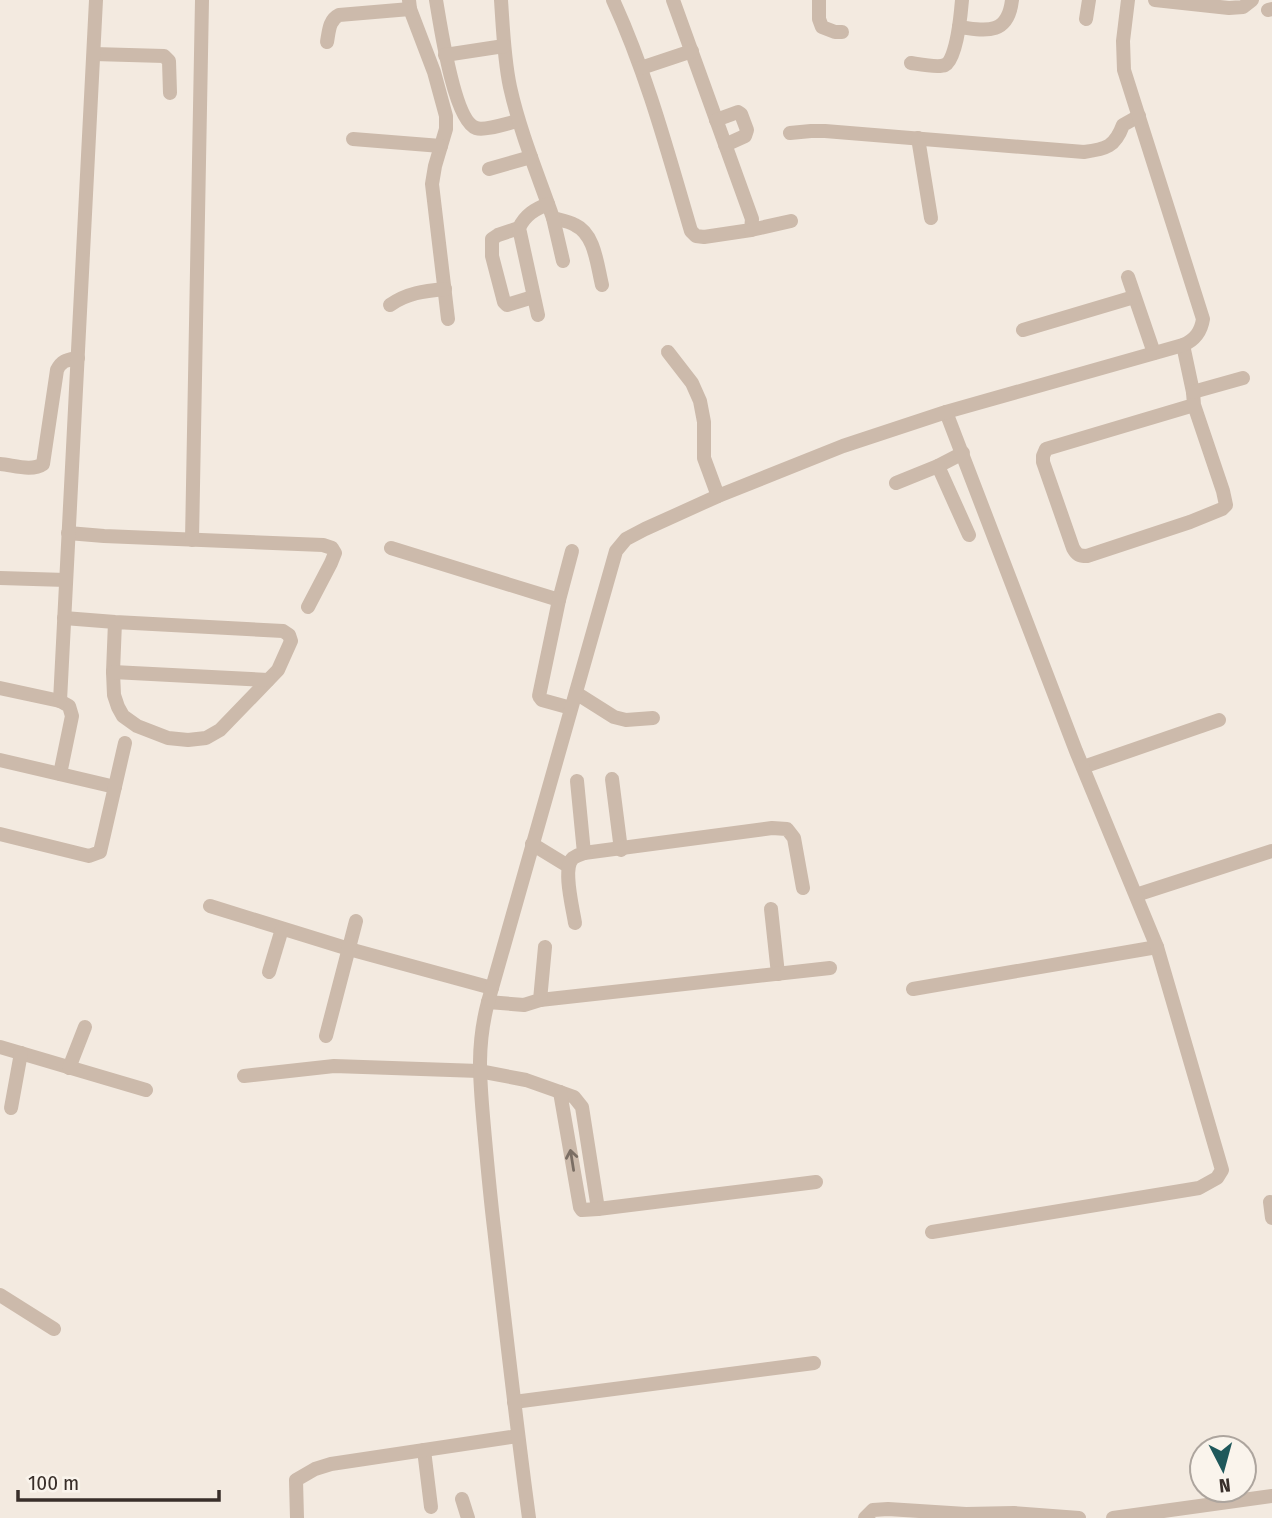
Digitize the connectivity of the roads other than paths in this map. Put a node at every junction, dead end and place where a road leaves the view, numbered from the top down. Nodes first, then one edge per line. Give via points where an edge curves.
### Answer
1 (96, 0) edge
2 (202, 0) edge
3 (436, 0) edge
4 (501, 0) edge
5 (613, 0) edge
6 (673, 0) edge
7 (819, 0) edge
8 (962, 0) edge
9 (1012, 0) edge
10 (1088, 0) edge
11 (1128, 0) edge
12 (1155, 0) edge
13 (1252, 0) edge
14 (409, 4) edge
15 (1086, 19) dead end
16 (959, 27) junction
17 (842, 32) dead end
18 (327, 42) dead end
19 (504, 46) junction
20 (692, 51) junction
21 (93, 54) junction
22 (445, 55) junction
23 (911, 63) dead end
24 (641, 68) junction
25 (170, 93) dead end
26 (1139, 116) junction
27 (716, 120) junction
28 (518, 121) junction
29 (790, 133) dead end
30 (918, 138) junction
31 (352, 139) dead end
32 (725, 145) junction
33 (440, 146) junction
34 (531, 156) junction
35 (488, 169) dead end
36 (550, 211) junction
37 (931, 218) dead end
38 (791, 221) dead end
39 (519, 228) junction
40 (751, 230) junction
41 (562, 261) dead end
42 (1128, 277) dead end
43 (602, 285) dead end
44 (444, 289) junction
45 (533, 297) junction
46 (1134, 297) junction
47 (390, 305) dead end
48 (538, 315) dead end
49 (449, 319) dead end
50 (1023, 330) dead end
51 (1183, 345) junction
52 (668, 352) dead end
53 (1154, 353) junction
54 (78, 358) junction
55 (1243, 378) dead end
56 (1193, 398) junction
57 (946, 412) junction
58 (963, 453) junction
59 (0, 464) edge
60 (938, 466) junction
61 (896, 484) dead end
62 (718, 496) junction
63 (68, 533) junction
64 (969, 535) dead end
65 (192, 540) junction
66 (391, 548) dead end
67 (572, 551) dead end
68 (0, 578) edge
69 (66, 580) junction
70 (559, 600) junction
71 (308, 607) dead end
72 (64, 618) junction
73 (115, 622) junction
74 (113, 672) junction
75 (268, 680) junction
76 (0, 688) edge
77 (576, 693) junction
78 (60, 701) junction
79 (571, 708) junction
80 (653, 718) dead end
81 (1219, 720) dead end
82 (125, 743) dead end
83 (0, 760) edge
84 (1083, 767) junction
85 (60, 774) junction
86 (612, 779) dead end
87 (576, 781) dead end
88 (115, 787) junction
89 (0, 834) edge
90 (532, 844) junction
91 (621, 850) junction
92 (1272, 851) edge
93 (584, 853) junction
94 (568, 866) junction
95 (803, 888) dead end
96 (1136, 895) junction
97 (210, 906) dead end
98 (771, 909) dead end
99 (356, 921) dead end
100 (575, 923) dead end
101 (282, 929) junction
102 (545, 947) dead end
103 (1157, 947) junction
104 (349, 949) junction
105 (830, 968) dead end
106 (269, 972) dead end
107 (778, 974) junction
108 (913, 989) dead end
109 (490, 995) junction
110 (540, 1000) junction
111 (85, 1027) dead end
112 (326, 1036) dead end
113 (0, 1047) edge
114 (21, 1053) junction
115 (69, 1068) junction
116 (479, 1071) junction
117 (244, 1076) dead end
118 (146, 1090) dead end
119 (11, 1108) dead end
120 (817, 1182) dead end
121 (1270, 1202) dead end
122 (1272, 1218) edge
123 (932, 1232) dead end
124 (0, 1296) edge
125 (54, 1329) dead end
126 (814, 1363) dead end
127 (514, 1402) junction
128 (518, 1436) junction
129 (424, 1450) junction
130 (1272, 1496) edge
131 (462, 1499) dead end
132 (431, 1507) dead end
133 (297, 1518) edge
134 (468, 1518) edge
135 (529, 1518) edge
136 (865, 1518) edge
137 (1079, 1518) edge
138 (1113, 1518) edge

1 - 21 street
2 - 65 street
3 - 22 street
4 - 19 street
5 - 24 street
6 - 20 street
7 - 17 street via 822,27
8 - 16 street
9 - 16 street via 1007,20 999,27
10 - 15 street
11 - 26 street via 1124,70
12 - 13 street via 1229,8 1243,7
14 - 18 street via 339,15 333,18
14 - 33 street via 446,116
16 - 23 street via 949,62
19 - 22 street
19 - 28 street
20 - 24 street
20 - 27 street
21 - 25 street via 164,56 169,61
21 - 54 street
22 - 28 street via 468,124 480,130
24 - 40 street via 691,231 705,237
26 - 30 street via 1123,125 1110,146 1084,152
26 - 51 street via 1203,319 1198,335
27 - 32 street
27 - 32 street via 738,112 747,130 745,136
28 - 34 street
29 - 30 street
30 - 37 street
31 - 33 street
32 - 40 street via 752,219
33 - 44 street via 432,184
34 - 35 street
34 - 36 street
36 - 39 street via 534,209
36 - 41 street
36 - 43 street via 584,233
38 - 40 street
39 - 45 street
39 - 45 street via 492,239 492,256 504,302 508,305
42 - 46 street
44 - 47 street via 414,293
44 - 49 street
45 - 48 street
46 - 50 street
46 - 53 street
51 - 53 street
51 - 56 street
52 - 62 street via 700,401 704,458
53 - 57 street
54 - 59 street via 65,360 57,370 43,464 38,468
54 - 63 street
55 - 56 street
56 - 56 street via 1226,505 1190,522 1087,556 1076,554 1043,462 1046,450
57 - 58 street
57 - 62 street via 843,446
58 - 60 street
58 - 84 street
60 - 61 street
60 - 64 street
62 - 77 street via 626,539 616,551
63 - 65 street
63 - 69 street
65 - 71 street via 332,548 331,563
66 - 70 street
67 - 70 street
68 - 69 street
69 - 72 street
70 - 79 street via 539,696
72 - 73 street
72 - 78 street
73 - 74 street
73 - 75 street via 283,632 291,641 278,670
74 - 75 street
74 - 75 street via 114,695 123,716 168,738 188,740 206,738 219,730
76 - 78 street
77 - 79 street
77 - 80 street via 614,717
78 - 85 street via 72,710
79 - 90 street
81 - 84 street
82 - 88 street
83 - 85 street
84 - 96 street
85 - 88 street
86 - 91 street
87 - 93 street
88 - 89 street via 96,855
90 - 94 street
90 - 109 street
91 - 93 street
91 - 95 street via 787,829
92 - 96 street
93 - 94 street
94 - 100 street
96 - 103 street
97 - 101 street
98 - 107 street
99 - 104 street
101 - 104 street
101 - 106 street
102 - 110 street
103 - 108 street
103 - 123 street via 1222,1170 1217,1178 1199,1188
104 - 109 street
104 - 112 street
105 - 107 street
107 - 110 street
109 - 110 street via 524,1005
109 - 116 street
111 - 115 street
113 - 114 street
114 - 115 street
114 - 119 street
115 - 118 street
116 - 117 street via 334,1066
116 - 120 street via 526,1080 574,1097 582,1107 598,1209
116 - 127 street
121 - 122 street
124 - 125 street
126 - 127 street
127 - 128 street
128 - 129 street
128 - 135 street
129 - 132 street
129 - 133 street via 331,1464 304,1474 296,1480
130 - 138 street
131 - 134 street
136 - 137 street via 873,1510 888,1509

